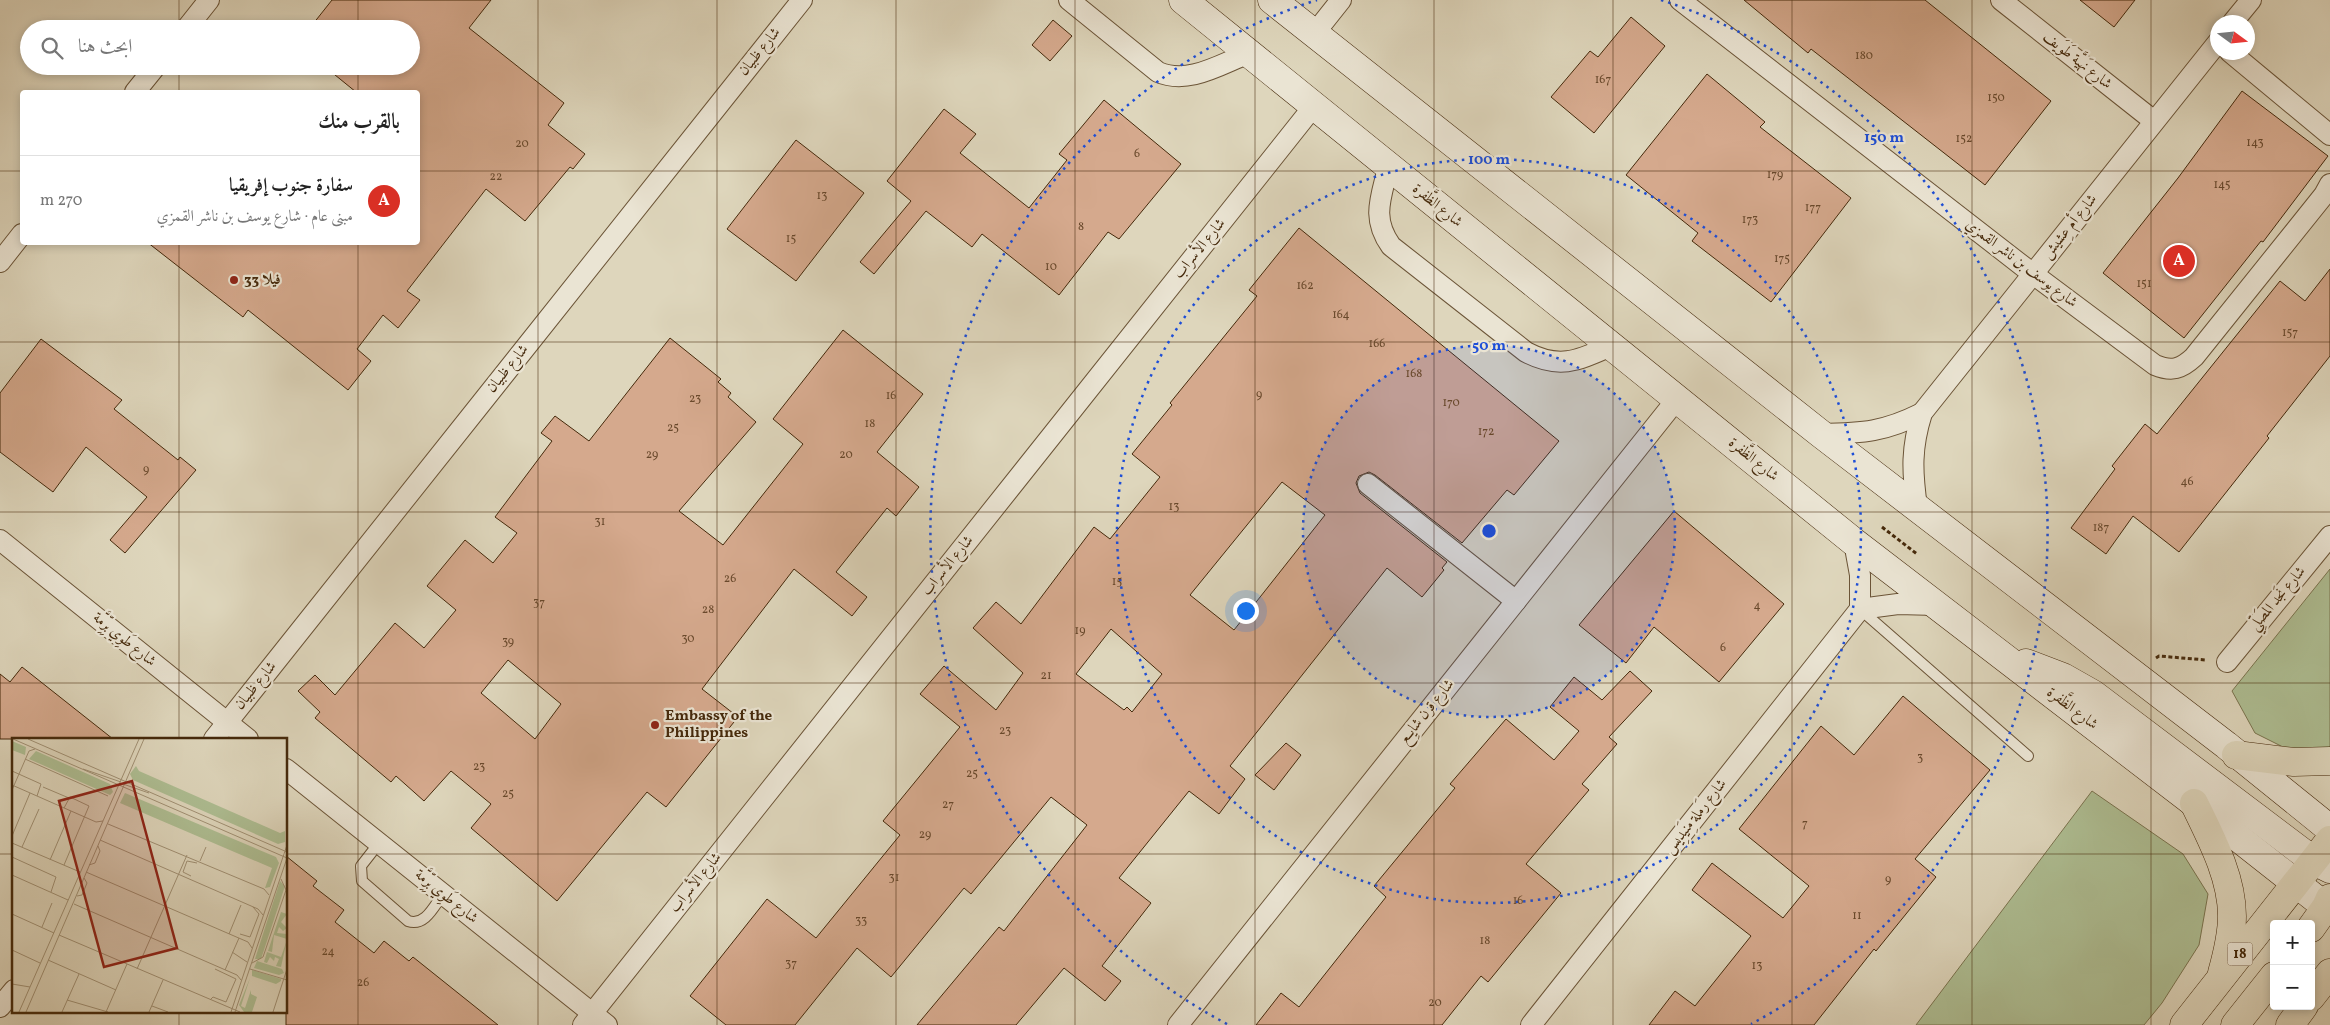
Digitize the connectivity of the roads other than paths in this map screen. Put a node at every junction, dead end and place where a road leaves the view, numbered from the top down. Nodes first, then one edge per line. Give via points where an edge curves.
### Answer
1 (208, 0) edge
2 (802, 0) edge
3 (1069, 0) edge
4 (1272, 0) edge
5 (1341, 0) edge
6 (1680, 0) edge
7 (2000, 0) edge
8 (2251, 0) edge
9 (1194, 4) edge
10 (2239, 15) edge
11 (193, 20) edge
12 (1314, 34) junction
13 (2210, 52) edge
14 (1247, 54) junction
15 (2240, 60) edge
16 (149, 75) edge
17 (137, 90) edge
18 (1313, 107) junction
19 (2154, 121) junction
20 (2330, 135) edge
21 (1388, 168) junction
22 (2330, 184) edge
23 (20, 237) edge
24 (0, 262) edge
25 (2032, 274) junction
26 (1611, 346) junction
27 (1677, 399) junction
28 (1922, 412) junction
29 (1822, 434) junction
30 (1368, 484) dead end
31 (1917, 507) junction
32 (2330, 536) edge
33 (0, 540) edge
34 (1854, 542) junction
35 (1516, 601) junction
36 (1936, 605) junction
37 (1860, 609) junction
38 (2001, 655) junction
39 (2227, 662) road end
40 (227, 722) junction
41 (215, 738) edge
42 (247, 738) edge
43 (2236, 754) junction
44 (2028, 756) dead end
45 (2330, 761) edge
46 (288, 771) edge
47 (2194, 803) junction
48 (2330, 829) edge
49 (379, 843) junction
50 (2325, 856) edge
51 (2297, 884) junction
52 (443, 894) junction
53 (2326, 906) edge
54 (2330, 973) edge
55 (2220, 980) junction
56 (2270, 981) edge
57 (12, 992) edge
58 (2315, 992) edge
59 (0, 1007) edge
60 (2301, 1010) edge
61 (594, 1021) edge
62 (1178, 1025) edge
63 (1531, 1025) edge
64 (2184, 1025) edge
65 (2235, 1025) edge
66 (2290, 1025) edge

1 - 11 street
2 - 40 street, شارع ظبيان
3 - 14 street via 1158,72 1168,76 1188,77
4 - 12 main road
5 - 12 street
6 - 25 street, شارع يوسف بن ناشر القمزي
7 - 19 street, شارع نَهيَّة طَوَيف
8 - 10 street
9 - 14 main road, شارع الظَّفرة
12 - 29 main road
13 - 19 street, شارع أم عِشيش
14 - 18 main road, شارع الظَّفرة
15 - 20 street
16 - 17 street
18 - 21 main road, شارع الظَّفرة
18 - 61 street, شارع الأسراب
19 - 25 street, شارع أم عِشيش
21 - 26 main road, شارع الظَّفرة
21 - 26 street via 1378,214 1382,231 1391,246 1538,358 1551,362 1574,361
22 - 25 street, شارع يوسف بن ناشر القمزي via 2194,357 2178,369 2167,370 2155,365
23 - 24 street
25 - 28 street, شارع أم عِشيش
26 - 27 main road, شارع الظَّفرة
27 - 34 main road, شارع الظَّفرة
27 - 35 street, شارع قرن شايِع
28 - 29 street, شارع أم عِشيش via 1876,432
28 - 31 street, شارع أم عِشيش via 1914,436 1912,458
29 - 31 main road
30 - 35 street
31 - 43 main road
32 - 39 street, شارع نَجد المصَلِّي
33 - 40 street, شارع طَوِي بِرِّمَّة
34 - 36 main road, شارع الظَّفرة
34 - 37 street via 1860,575
35 - 62 street, شارع قرن شايِع
36 - 37 street via 1898,604
36 - 38 main road, شارع الظَّفرة
37 - 44 lane
37 - 63 street, شارع رَملة مِنَيدِيس
38 - 47 main road, شارع الظَّفرة
38 - 50 main road via 2063,678 2093,694
40 - 41 street, شارع ظبيان
40 - 42 street, شارع طَوِي بِرِّمَّة
43 - 45 main road via 2294,762
43 - 48 main road
46 - 49 street, شارع طَوِي بِرِّمَّة
47 - 51 main road, شارع الظَّفرة
47 - 55 main road via 2214,842 2230,895 2229,945
49 - 52 street, شارع طَوِي بِرِّمَّة
49 - 52 lane via 361,866 362,881 408,921 423,920
50 - 51 main road, 18
51 - 53 main road, شارع الظَّفرة
51 - 55 main road, 18
52 - 61 street, شارع طَوِي بِرِّمَّة
54 - 58 main road
55 - 64 main road, 18
56 - 65 main road
57 - 59 street
60 - 66 main road

